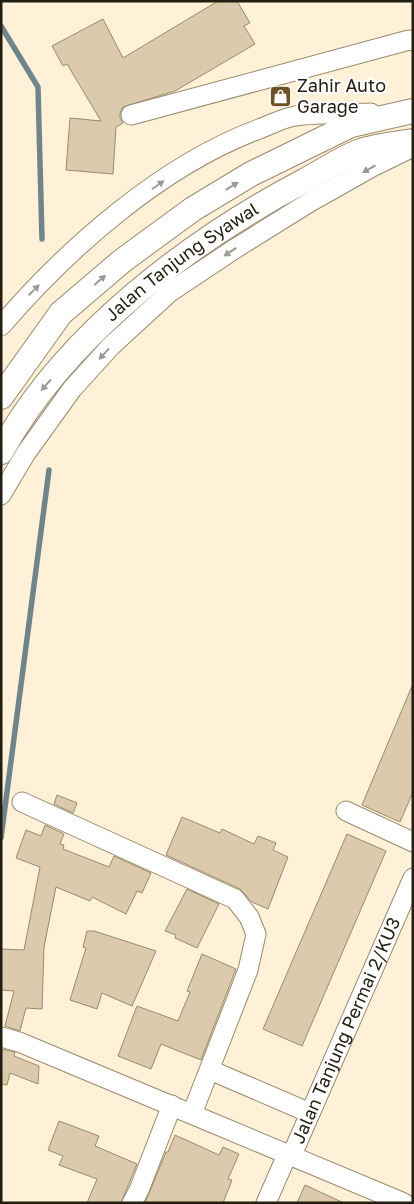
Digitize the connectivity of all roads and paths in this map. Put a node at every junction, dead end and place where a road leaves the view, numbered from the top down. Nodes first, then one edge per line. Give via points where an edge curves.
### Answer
1 (413, 41) edge
2 (412, 111) edge
3 (131, 114) dead end
4 (413, 141) edge
5 (413, 147) edge
6 (1, 326) edge
7 (1, 397) edge
8 (1, 452) edge
9 (1, 495) edge
10 (22, 802) dead end
11 (346, 811) dead end
12 (413, 842) edge
13 (413, 878) edge
14 (1, 1037) edge
15 (210, 1070) junction
16 (172, 1105) junction
17 (310, 1113) junction
18 (192, 1114) junction
19 (289, 1156) junction
20 (132, 1203) edge
21 (266, 1203) edge
22 (404, 1203) edge

1 - 3 street
6 -> 2 street via 61,263 118,212 185,166 238,137 294,116
7 -> 2 main road, Jalan Tanjung Syawal via 61,314 122,261 193,209 251,174 351,125
4 -> 8 main road, Jalan Tanjung Syawal via 361,151 266,200 212,235 136,292 38,394
5 -> 9 street via 310,202 170,292 111,346 72,389 26,453
10 - 15 street via 235,899 249,916 256,934 248,970
11 - 12 street
13 - 17 street, Jalan Tanjung Permai 2/KU3
14 - 16 street
15 - 17 street
15 - 18 street
16 - 18 street
16 - 20 street
17 - 19 street, Jalan Tanjung Permai 2/KU3
18 - 19 street
19 - 21 street, Jalan Tanjung Permai 2/KU3
19 - 22 street

